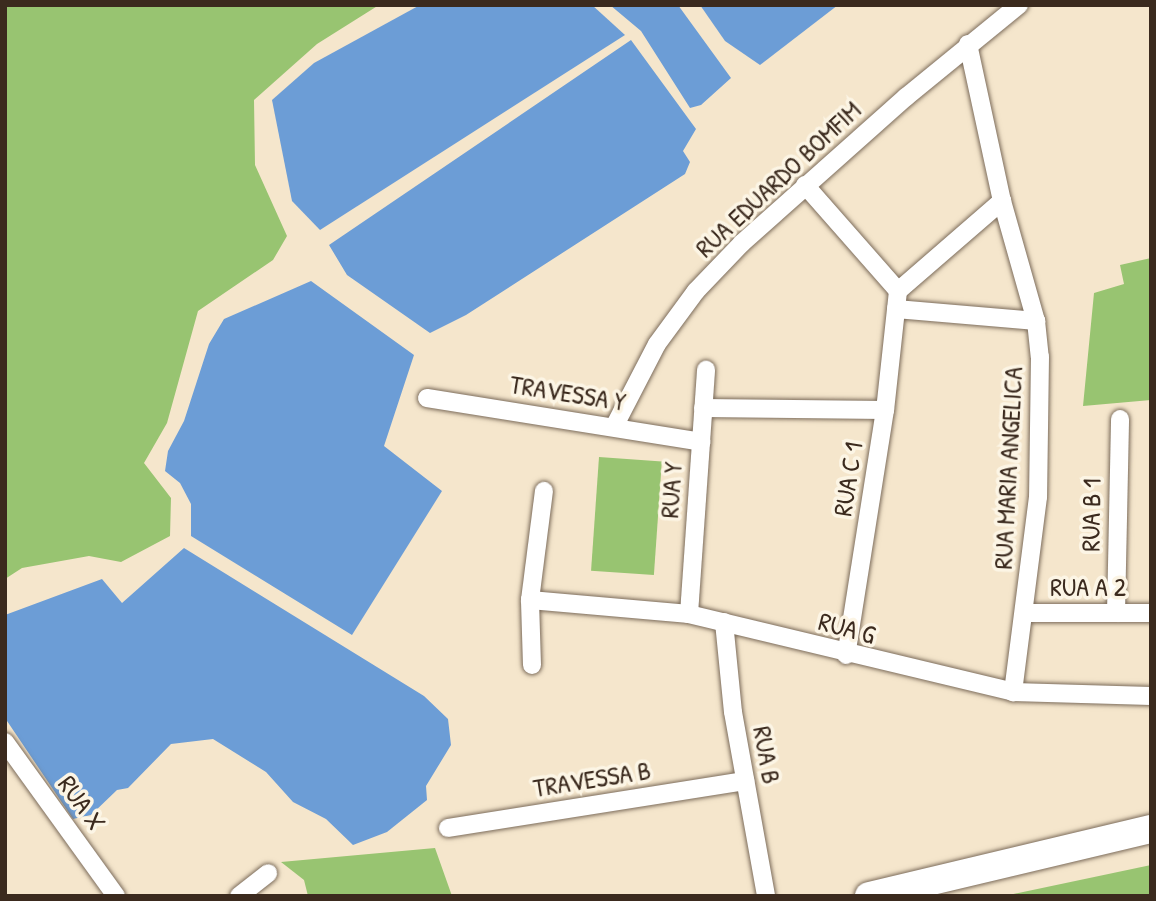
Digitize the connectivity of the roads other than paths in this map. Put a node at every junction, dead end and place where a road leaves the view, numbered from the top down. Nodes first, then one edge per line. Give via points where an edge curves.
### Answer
1 (1019, 5) edge
2 (968, 44) junction
3 (805, 186) junction
4 (1002, 201) junction
5 (897, 300) junction
6 (1036, 321) junction
7 (706, 370) dead end
8 (427, 398) dead end
9 (703, 408) junction
10 (885, 410) junction
11 (1120, 419) dead end
12 (614, 427) junction
13 (701, 442) junction
14 (544, 491) dead end
15 (530, 600) junction
16 (1025, 613) junction
17 (1116, 613) junction
18 (1151, 613) edge
19 (689, 614) junction
20 (724, 622) junction
21 (846, 655) junction
22 (532, 665) dead end
23 (1013, 692) junction
24 (1151, 696) edge
25 (5, 742) edge
26 (745, 781) junction
27 (448, 828) dead end
28 (1151, 829) edge
29 (268, 873) dead end
30 (116, 896) edge
31 (239, 896) edge
32 (766, 896) edge
33 (869, 896) edge

1 - 2 street, RUA EDUARDO BOMFIM
2 - 3 street, RUA EDUARDO BOMFIM
2 - 4 street, RUA MARIA ANGELICA
3 - 5 street
3 - 12 street, RUA EDUARDO BOMFIM via 696,291 657,344
4 - 5 street
4 - 6 street, RUA MARIA ANGELICA
5 - 6 street
5 - 10 street, RUA C 1
6 - 16 street, RUA MARIA ANGELICA via 1042,392 1038,497
7 - 9 street, RUA Y
8 - 12 street, TRAVESSA Y
9 - 10 street
9 - 13 street, RUA Y
10 - 21 street, RUA C 1
11 - 17 street, RUA B 1
12 - 13 street, TRAVESSA Y
13 - 19 street, RUA Y
14 - 15 street
15 - 19 street, RUA G
15 - 22 street
16 - 17 street, RUA A 2
16 - 23 street, RUA MARIA ANGELICA
17 - 18 street, RUA A 2
19 - 20 street, RUA G
20 - 21 street, RUA G
20 - 26 street, RUA B
21 - 23 street, RUA G
23 - 24 street, RUA G
25 - 30 street, RUA X
26 - 27 street, TRAVESSA B
26 - 32 street, RUA B
28 - 33 main road
29 - 31 street

